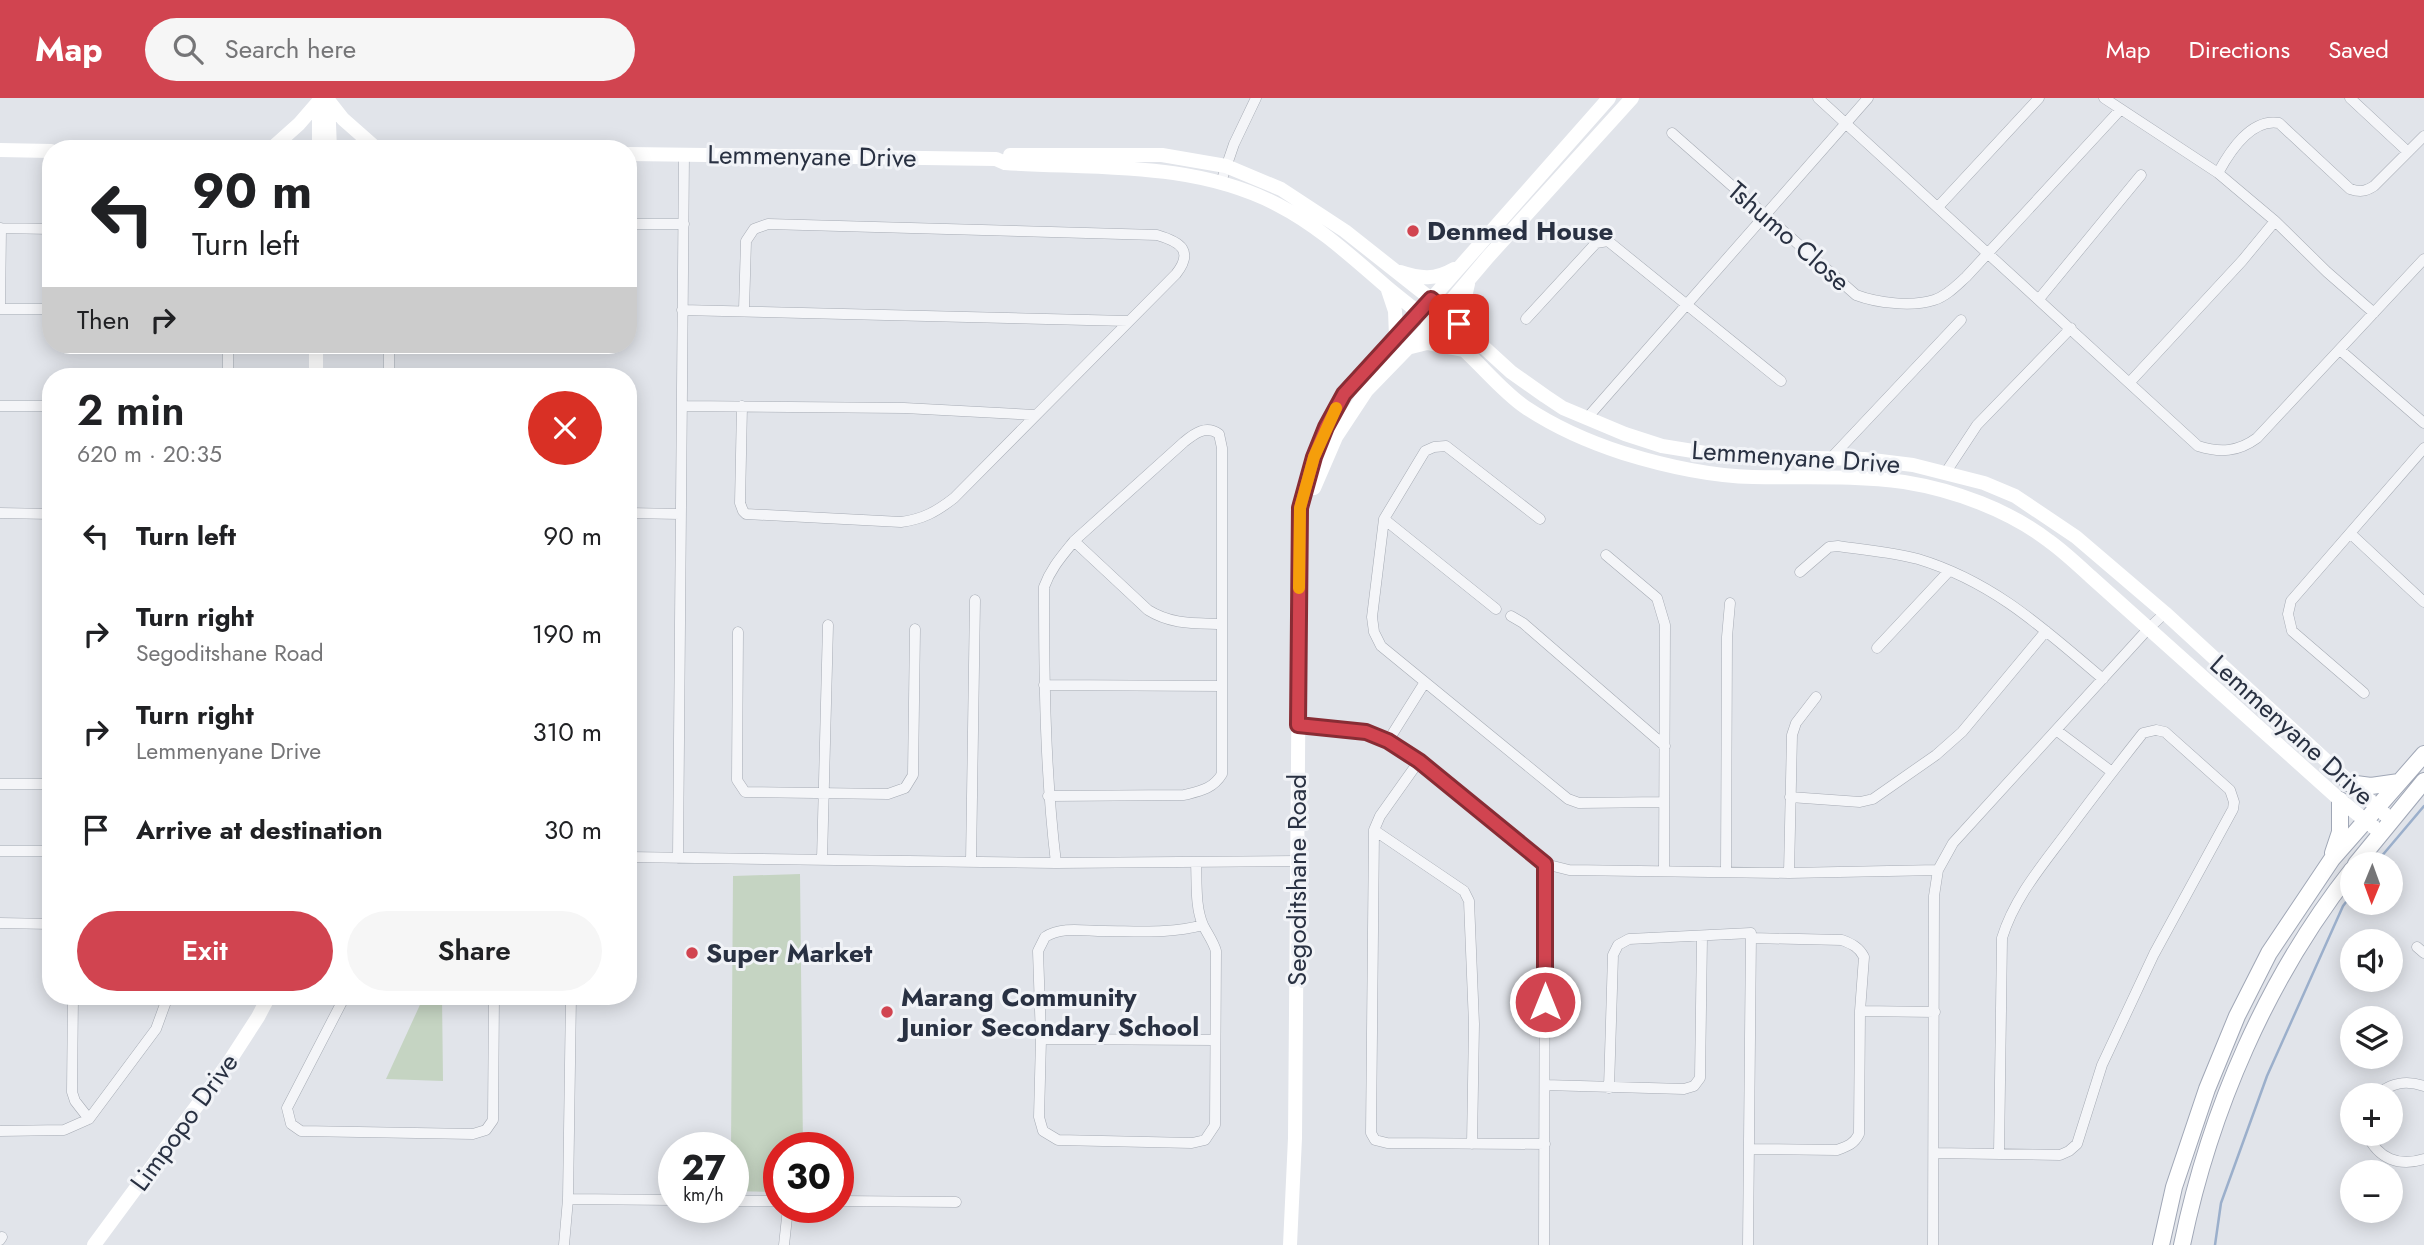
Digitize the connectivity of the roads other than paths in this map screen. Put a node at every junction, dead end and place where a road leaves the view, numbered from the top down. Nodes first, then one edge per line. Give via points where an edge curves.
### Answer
1 (1256, 98) edge
2 (1609, 98) edge
3 (1632, 98) edge
4 (1818, 98) edge
5 (1868, 98) edge
6 (2039, 98) edge
7 (2104, 98) edge
8 (2350, 98) edge
9 (323, 99) edge
10 (2120, 110) junction
11 (1845, 122) junction
12 (1672, 133) dead end
13 (2424, 136) edge
14 (281, 140) edge
15 (320, 140) edge
16 (329, 140) edge
17 (367, 140) edge
18 (0, 150) edge
19 (42, 151) edge
20 (2408, 152) junction
21 (637, 154) edge
22 (684, 154) junction
23 (996, 159) junction
24 (1226, 166) junction
25 (2218, 173) junction
26 (2141, 176) dead end
27 (1222, 182) junction
28 (1938, 207) junction
29 (1765, 215) junction
30 (2275, 221) junction
31 (637, 224) edge
32 (684, 225) junction
33 (0, 228) edge
34 (42, 229) edge
35 (1989, 254) junction
36 (2424, 258) edge
37 (1457, 268) junction
38 (1392, 270) junction
39 (1470, 279) junction
40 (1387, 287) junction
41 (1431, 299) junction
42 (2039, 299) junction
43 (1686, 303) junction
44 (42, 309) edge
45 (682, 310) junction
46 (744, 310) junction
47 (1443, 310) junction
48 (1420, 312) junction
49 (2374, 313) junction
50 (1527, 319) dead end
51 (1961, 320) dead end
52 (1128, 321) junction
53 (1433, 322) junction
54 (2071, 328) junction
55 (1396, 336) junction
56 (1474, 338) junction
57 (1407, 348) junction
58 (1464, 350) junction
59 (2340, 350) junction
60 (1781, 381) dead end
61 (2130, 382) junction
62 (742, 405) junction
63 (0, 406) edge
64 (42, 406) edge
65 (683, 406) junction
66 (1035, 415) junction
67 (1587, 418) junction
68 (2424, 423) edge
69 (2424, 448) edge
70 (1830, 459) junction
71 (1946, 472) junction
72 (0, 513) edge
73 (637, 513) edge
74 (42, 514) edge
75 (680, 514) junction
76 (1302, 515) junction
77 (1384, 519) junction
78 (1540, 519) dead end
79 (2351, 534) junction
80 (1074, 541) junction
81 (1606, 555) dead end
82 (1949, 571) junction
83 (1800, 572) dead end
84 (975, 600) dead end
85 (2424, 602) edge
86 (1730, 603) dead end
87 (1496, 609) dead end
88 (2165, 613) junction
89 (1511, 616) dead end
90 (1222, 624) junction
91 (828, 625) dead end
92 (2148, 628) junction
93 (915, 629) dead end
94 (2046, 631) junction
95 (738, 632) dead end
96 (1877, 648) dead end
97 (2103, 679) junction
98 (1425, 682) junction
99 (1044, 685) junction
100 (1222, 686) junction
101 (2364, 693) dead end
102 (1816, 697) dead end
103 (1298, 725) junction
104 (2056, 730) junction
105 (1388, 741) junction
106 (1665, 746) junction
107 (2424, 754) edge
108 (1419, 761) junction
109 (2112, 772) junction
110 (2399, 782) junction
111 (2424, 782) edge
112 (2348, 783) junction
113 (0, 784) edge
114 (42, 785) edge
115 (824, 793) junction
116 (1048, 796) junction
117 (1790, 797) junction
118 (2340, 800) junction
119 (1664, 803) junction
120 (2372, 813) junction
121 (2386, 827) junction
122 (1374, 830) junction
123 (0, 851) edge
124 (42, 851) edge
125 (2366, 852) edge
126 (637, 857) edge
127 (678, 858) junction
128 (2332, 859) junction
129 (822, 860) junction
130 (1297, 861) junction
131 (971, 862) junction
132 (1196, 862) junction
133 (1056, 863) junction
134 (1545, 864) junction
135 (1938, 870) junction
136 (1664, 871) junction
137 (1726, 872) junction
138 (1789, 873) junction
139 (2340, 887) edge
140 (0, 923) edge
141 (42, 924) edge
142 (1203, 925) junction
143 (1702, 937) junction
144 (1751, 938) junction
145 (73, 1005) edge
146 (165, 1005) edge
147 (264, 1005) edge
148 (340, 1005) edge
149 (495, 1005) edge
150 (571, 1005) edge
151 (1860, 1011) junction
152 (1935, 1012) junction
153 (1041, 1039) junction
154 (1215, 1040) junction
155 (2396, 1083) edge
156 (1545, 1085) junction
157 (2424, 1086) edge
158 (1609, 1088) junction
159 (89, 1119) junction
160 (0, 1131) edge
161 (1472, 1144) junction
162 (1545, 1144) junction
163 (2373, 1146) edge
164 (1749, 1149) junction
165 (1934, 1153) junction
166 (1999, 1154) junction
167 (2424, 1159) edge
168 (568, 1199) junction
169 (658, 1200) edge
170 (854, 1202) edge
171 (956, 1202) dead end
172 (786, 1223) edge
173 (94, 1245) edge
174 (564, 1245) edge
175 (784, 1245) edge
176 (1290, 1245) edge
177 (1544, 1245) edge
178 (1748, 1245) edge
179 (1933, 1245) edge
180 (2161, 1245) edge
181 (2182, 1245) edge

1 - 24 street
2 - 37 street, Segoditshane Road
3 - 39 street, Segoditshane Road
4 - 11 street
5 - 11 street
6 - 28 street
7 - 10 street
8 - 20 street
9 - 14 street
9 - 15 street
9 - 16 street
9 - 17 street
10 - 25 street
10 - 35 street, Tshumo Close
11 - 28 street
11 - 29 street
12 - 29 street, Tshumo Close
13 - 20 street
18 - 19 street
20 - 25 street via 2374,186 2357,192 2279,123 2270,121 2258,125 2233,148
21 - 22 street, Lemmenyane Drive
22 - 23 street, Lemmenyane Drive
22 - 32 street
23 - 24 street, Lemmenyane Drive via 1005,155 1162,155
23 - 27 street, Lemmenyane Drive via 1189,174
24 - 27 street
24 - 38 street, Lemmenyane Drive via 1306,204
25 - 30 street
26 - 42 street
27 - 40 street, Lemmenyane Drive via 1295,215
28 - 35 street
29 - 35 street, Tshumo Close via 1856,295 1886,303 1934,300
29 - 43 street
30 - 49 street
30 - 61 street
31 - 32 street
32 - 45 street
33 - 34 street
33 - 44 street via 0,309
35 - 42 street
36 - 49 street
37 - 38 street via 1429,278
37 - 41 street, Segoditshane Road
38 - 41 street, Lemmenyane Drive
39 - 47 street, Segoditshane Road
39 - 56 street via 1462,314
40 - 48 street, Lemmenyane Drive
40 - 55 street via 1395,311
41 - 47 street, Lemmenyane Drive
41 - 48 street, Segoditshane Road
42 - 54 street
43 - 50 street via 1612,242 1604,241 1596,243
43 - 60 street
43 - 67 street
45 - 46 street
45 - 65 street
46 - 52 street
46 - 52 street via 746,241 754,229 768,224 1171,239 1185,254 1184,263
47 - 53 street, Segoditshane Road
47 - 56 street, Lemmenyane Drive
48 - 53 street, Lemmenyane Drive
48 - 55 street, Segoditshane Road
49 - 59 street
51 - 70 street
52 - 66 street
53 - 57 street, Segoditshane Road
53 - 58 street, Lemmenyane Drive
54 - 61 street
54 - 71 street via 1978,425
55 - 76 street, Segoditshane Road via 1344,394 1326,427 1300,508
56 - 67 street, Lemmenyane Drive via 1511,372 1563,408
57 - 58 street via 1427,343
57 - 76 street, Segoditshane Road via 1367,390 1336,437
58 - 92 street, Lemmenyane Drive via 1522,405 1563,429 1622,452 1718,474 1906,482 1978,503 2048,540
59 - 61 street via 2257,438 2228,451 2197,446
59 - 68 street
62 - 65 street
62 - 66 street
62 - 66 street via 743,511 901,522 937,512
63 - 64 street
65 - 75 street
67 - 70 street, Lemmenyane Drive via 1688,451
69 - 79 street
70 - 71 street, Lemmenyane Drive via 1887,461
71 - 88 street, Lemmenyane Drive via 2015,496 2045,514
72 - 74 street
73 - 75 street
75 - 127 street
76 - 103 street, Segoditshane Road
77 - 78 street via 1425,452 1446,446
77 - 87 street
77 - 98 street via 1374,632 1381,646
79 - 85 street
79 - 101 street via 2291,601 2288,614 2292,631
80 - 90 street via 1158,616 1169,621
80 - 90 street via 1195,433 1214,430 1222,448
80 - 99 street via 1044,587
81 - 106 street via 1657,598 1662,611
82 - 83 street via 1916,559 1838,546 1829,547
82 - 94 street via 2014,605
82 - 96 street
84 - 131 street
86 - 137 street
88 - 92 street
88 - 112 street, Lemmenyane Drive
89 - 106 street
90 - 100 street
91 - 115 street
92 - 97 street
92 - 118 street, Lemmenyane Drive
93 - 115 street via 910,782 888,794
94 - 97 street
94 - 117 street via 1962,732 1873,799
95 - 115 street via 739,787 745,792
97 - 104 street
98 - 105 street
98 - 119 street via 1568,799 1579,803
99 - 100 street
99 - 116 street
100 - 116 street via 1222,774 1216,783 1184,795
102 - 117 street via 1791,735
103 - 105 street via 1366,732
103 - 130 street, Segoditshane Road
104 - 109 street
104 - 135 street via 1953,843
105 - 108 street
106 - 119 street
107 - 110 main road
108 - 122 street
108 - 134 street
109 - 166 street via 2015,905 2002,938
109 - 166 street via 2143,733 2165,732 2230,790 2233,809 2154,954 2102,1065 2077,1144 2060,1155
110 - 112 main road
110 - 120 main road
111 - 121 main road
112 - 120 street, Lemmenyane Drive
113 - 114 street
115 - 129 street
116 - 133 street
117 - 138 street
118 - 120 street, Lemmenyane Drive
118 - 128 main road via 2340,832
119 - 136 street
120 - 121 street, Lemmenyane Drive
120 - 128 main road
121 - 125 main road
122 - 161 street via 1464,891 1469,901
122 - 161 street via 1371,1133 1387,1143
123 - 124 street
126 - 127 street
127 - 129 street
128 - 180 main road via 2269,953 2236,1016 2174,1187
129 - 131 street
130 - 132 street
130 - 176 street, Segoditshane Road
131 - 133 street
132 - 133 street
132 - 142 street
134 - 136 street via 1569,870
134 - 156 street
135 - 138 street
135 - 152 street
136 - 137 street
137 - 138 street
139 - 181 main road via 2293,955 2257,1023 2208,1147
140 - 141 street
142 - 153 street via 1163,932 1060,930 1045,937 1038,951
142 - 154 street via 1216,951
143 - 144 street via 1751,933
143 - 158 street via 1629,939 1618,945 1613,955
143 - 158 street via 1700,1078 1684,1090
144 - 151 street via 1842,940 1854,945 1864,957
144 - 164 street
145 - 159 street via 72,1092
146 - 159 street via 156,1029
147 - 173 street, Limpopo Drive via 228,1065
148 - 149 street via 287,1108 291,1124 301,1131 473,1134 486,1130 493,1120
150 - 168 street
151 - 152 street
151 - 164 street via 1856,1140 1837,1150
152 - 165 street
153 - 154 street
153 - 154 street via 1039,1117 1049,1136 1058,1140 1192,1143 1205,1140 1215,1125
155 - 157 street
156 - 158 street
156 - 162 street
159 - 160 street via 64,1130
161 - 162 street
162 - 177 street
163 - 167 street via 2395,1162
164 - 178 street
165 - 166 street
165 - 179 street
168 - 169 street
168 - 174 street
170 - 171 street
172 - 175 street

